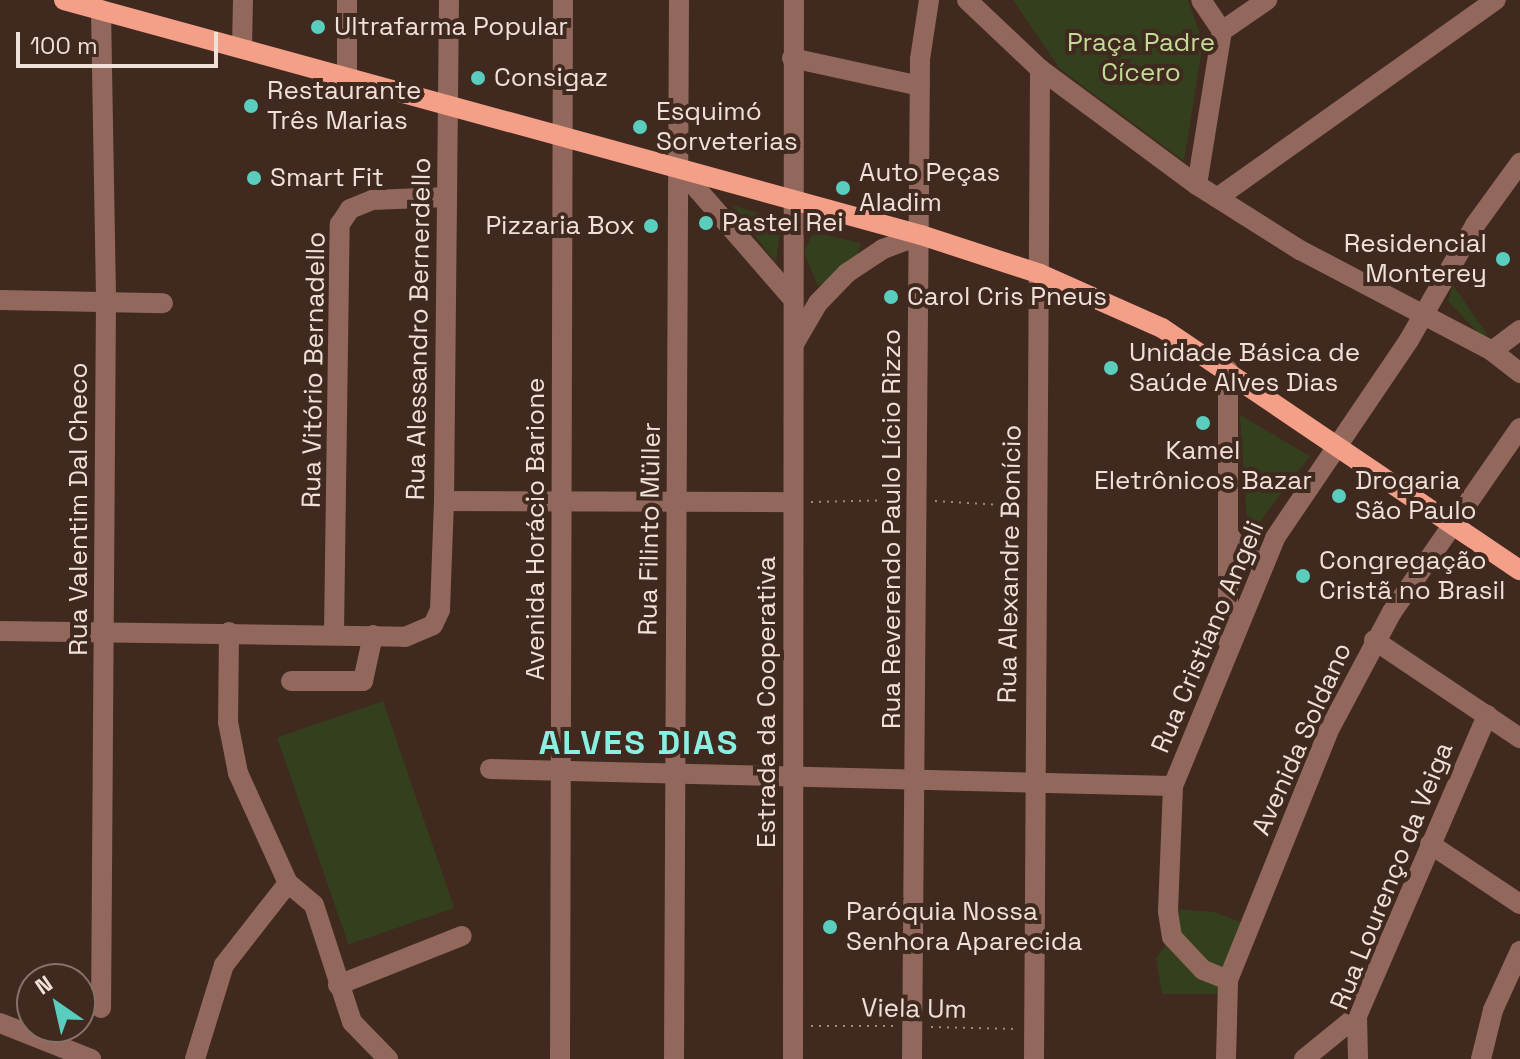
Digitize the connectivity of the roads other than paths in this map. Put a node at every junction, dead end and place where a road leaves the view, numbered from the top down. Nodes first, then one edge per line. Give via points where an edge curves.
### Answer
1 (64, 0) edge
2 (243, 0) edge
3 (347, 0) edge
4 (449, 0) edge
5 (563, 0) edge
6 (679, 0) edge
7 (794, 0) edge
8 (929, 0) edge
9 (967, 0) edge
10 (1201, 0) edge
11 (1267, 0) edge
12 (1496, 0) edge
13 (101, 10) junction
14 (1222, 31) junction
15 (242, 47) junction
16 (792, 58) junction
17 (1040, 69) junction
18 (347, 78) junction
19 (920, 86) junction
20 (448, 105) junction
21 (562, 137) junction
22 (1520, 163) edge
23 (680, 173) junction
24 (1197, 185) junction
25 (447, 197) junction
26 (1217, 198) junction
27 (792, 200) junction
28 (921, 235) junction
29 (794, 258) junction
30 (1040, 274) junction
31 (106, 299) junction
32 (793, 299) junction
33 (0, 300) edge
34 (163, 303) dead end
35 (816, 303) junction
36 (1423, 316) junction
37 (1520, 330) edge
38 (794, 344) junction
39 (1492, 351) junction
40 (1228, 370) junction
41 (1520, 373) edge
42 (1520, 428) edge
43 (1336, 447) junction
44 (444, 501) junction
45 (562, 501) junction
46 (677, 502) junction
47 (793, 502) junction
48 (1450, 523) junction
49 (1229, 535) junction
50 (1263, 564) junction
51 (1520, 570) edge
52 (0, 631) edge
53 (105, 632) junction
54 (229, 632) junction
55 (334, 632) junction
56 (373, 635) junction
57 (1374, 640) junction
58 (1228, 647) junction
59 (291, 681) dead end
60 (1487, 715) junction
61 (1520, 738) edge
62 (490, 769) dead end
63 (561, 772) junction
64 (673, 775) junction
65 (794, 778) junction
66 (916, 779) junction
67 (1034, 780) junction
68 (1173, 786) junction
69 (1430, 844) junction
70 (288, 883) junction
71 (1520, 904) edge
72 (462, 936) dead end
73 (1520, 951) edge
74 (1228, 980) junction
75 (338, 985) junction
76 (101, 1008) dead end
77 (1357, 1016) junction
78 (0, 1023) edge
79 (91, 1059) edge
80 (195, 1059) edge
81 (388, 1059) edge
82 (560, 1059) edge
83 (674, 1059) edge
84 (793, 1059) edge
85 (912, 1059) edge
86 (1034, 1059) edge
87 (1226, 1059) edge
88 (1304, 1059) edge
89 (1358, 1059) edge
90 (1481, 1059) edge

1 - 13 main road
2 - 15 street
3 - 18 street
4 - 20 street, Rua Alessandro Bernerdello
5 - 21 street, Avenida Horácio Barione
6 - 23 street, Rua Filinto Müller
7 - 16 street, Estrada da Cooperativa
8 - 19 street, Rua Reverendo Paulo Lício Rizzo
9 - 17 street
10 - 14 street
11 - 14 street
12 - 26 street
13 - 15 main road
13 - 31 street, Rua Valentim Dal Checo
14 - 24 street
15 - 18 main road
16 - 19 street
16 - 27 street, Estrada da Cooperativa
17 - 24 street
17 - 30 street, Rua Alexandre Bonício
18 - 20 main road
19 - 28 street, Rua Reverendo Paulo Lício Rizzo
20 - 21 main road
20 - 25 street, Rua Alessandro Bernerdello
21 - 23 main road
21 - 45 street, Avenida Horácio Barione
22 - 36 street, Rua Cristiano Angeli via 1475,225
23 - 27 main road
23 - 32 street
23 - 46 street, Rua Filinto Müller
24 - 26 street
25 - 44 street, Rua Alessandro Bernerdello
25 - 55 street, Rua Vitório Bernadello via 372,200 350,209 340,224
26 - 36 street
27 - 28 main road
27 - 29 street, Estrada da Cooperativa
28 - 30 main road
28 - 35 street via 867,259
28 - 66 street, Rua Reverendo Paulo Lício Rizzo
29 - 32 street, Estrada da Cooperativa
29 - 35 street, Estrada da Cooperativa
30 - 40 main road via 1126,309
30 - 67 street, Rua Alexandre Bonício
31 - 33 street
31 - 34 street
31 - 53 street, Rua Valentim Dal Checo
32 - 35 street
32 - 38 street, Estrada da Cooperativa
35 - 38 street, Estrada da Cooperativa
36 - 39 street
36 - 43 street, Rua Cristiano Angeli
37 - 39 street
38 - 47 street, Estrada da Cooperativa
39 - 41 street
40 - 43 main road
40 - 49 street
42 - 48 street, Avenida Soldano
43 - 48 main road
43 - 50 street, Rua Cristiano Angeli
44 - 45 street
44 - 56 street, Rua Alessandro Bernerdello via 440,610 433,625 405,637
45 - 46 street
45 - 63 street, Avenida Horácio Barione
46 - 47 street
46 - 64 street, Rua Filinto Müller
47 - 65 street, Estrada da Cooperativa
48 - 51 main road
48 - 57 street, Avenida Soldano
49 - 50 street via 1249,561
49 - 58 street
50 - 58 street, Rua Cristiano Angeli
52 - 53 street
53 - 54 street
53 - 76 street, Rua Valentim Dal Checo
54 - 55 street
54 - 70 street via 232,750 246,796
55 - 56 street
56 - 59 street via 363,681
57 - 60 street
57 - 74 street, Avenida Soldano via 1308,779
58 - 68 street, Rua Cristiano Angeli
60 - 61 street
60 - 69 street, Rua Lourenço da Veiga
62 - 63 street
63 - 64 street
63 - 82 street, Avenida Horácio Barione
64 - 65 street
64 - 83 street, Rua Filinto Müller
65 - 66 street
65 - 84 street, Estrada da Cooperativa
66 - 67 street
66 - 85 street, Rua Reverendo Paulo Lício Rizzo
67 - 68 street
67 - 86 street, Rua Alexandre Bonício
68 - 74 street, Rua Cristiano Angeli via 1159,891 1177,946 1203,970
69 - 71 street
69 - 77 street, Rua Lourenço da Veiga
70 - 75 street via 314,905
70 - 80 street via 224,965
72 - 75 street
73 - 90 street via 1493,1010
74 - 87 street, Avenida Soldano
75 - 81 street via 352,1022
77 - 88 street
77 - 89 street, Rua Lourenço da Veiga
78 - 79 street

